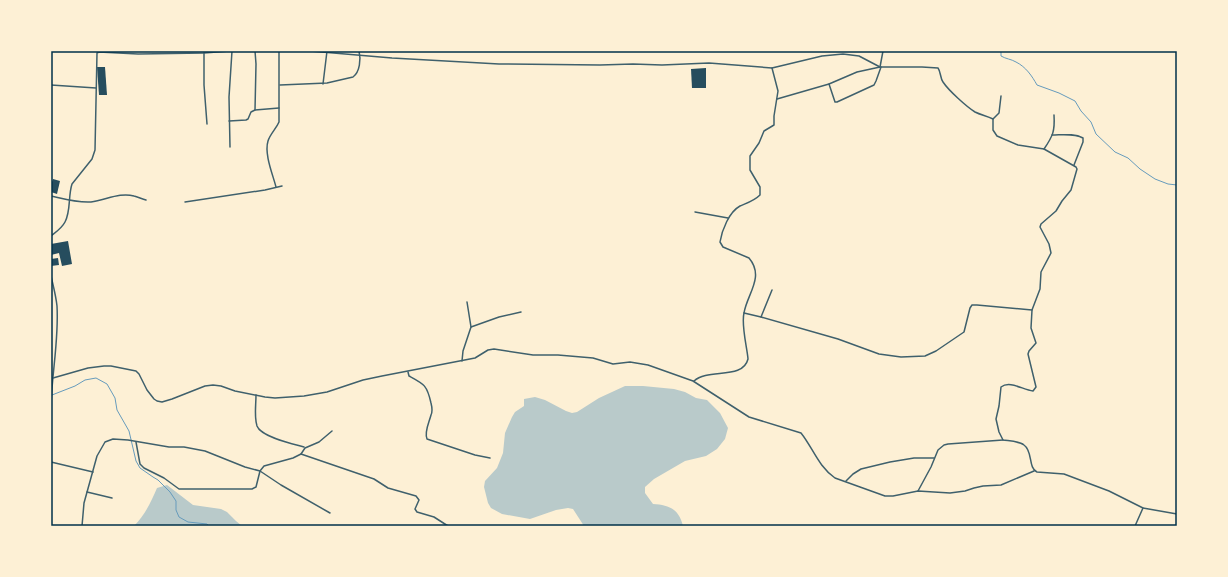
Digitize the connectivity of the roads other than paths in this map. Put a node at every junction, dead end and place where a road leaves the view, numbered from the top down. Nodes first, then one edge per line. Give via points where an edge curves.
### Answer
1 (231, 51) edge
2 (255, 51) edge
3 (279, 51) edge
4 (310, 51) edge
5 (359, 51) edge
6 (883, 51) edge
7 (97, 52) edge
8 (198, 52) edge
9 (327, 52) edge
10 (204, 53) junction
11 (360, 56) junction
12 (880, 67) junction
13 (772, 68) junction
14 (323, 84) junction
15 (828, 84) junction
16 (51, 85) edge
17 (280, 85) junction
18 (96, 88) junction
19 (1001, 96) dead end
20 (777, 99) junction
21 (279, 108) junction
22 (255, 110) junction
23 (1054, 115) dead end
24 (993, 118) junction
25 (229, 121) junction
26 (207, 124) dead end
27 (1052, 136) junction
28 (230, 147) dead end
29 (1044, 149) junction
30 (1074, 165) junction
31 (282, 186) dead end
32 (276, 187) junction
33 (51, 196) edge
34 (69, 200) junction
35 (146, 200) dead end
36 (185, 202) dead end
37 (695, 212) dead end
38 (728, 218) junction
39 (51, 236) edge
40 (51, 276) edge
41 (772, 290) dead end
42 (467, 302) dead end
43 (1032, 310) junction
44 (522, 312) dead end
45 (744, 313) junction
46 (761, 317) junction
47 (471, 327) junction
48 (462, 361) junction
49 (407, 371) junction
50 (53, 378) junction
51 (693, 381) junction
52 (51, 389) edge
53 (256, 395) junction
54 (51, 398) edge
55 (51, 405) edge
56 (332, 431) dead end
57 (1003, 440) junction
58 (136, 442) junction
59 (305, 448) junction
60 (301, 454) junction
61 (490, 458) dead end
62 (934, 458) junction
63 (51, 462) edge
64 (260, 471) junction
65 (1034, 471) junction
66 (93, 472) junction
67 (845, 481) junction
68 (87, 492) junction
69 (918, 492) junction
70 (112, 498) dead end
71 (1143, 508) junction
72 (330, 514) dead end
73 (1177, 514) edge
74 (82, 526) edge
75 (448, 526) edge
76 (1135, 526) edge

1 - 10 street
1 - 25 street
2 - 22 street
3 - 17 street
4 - 9 street
5 - 11 street
6 - 12 street
7 - 8 street
7 - 18 street
8 - 10 street
9 - 11 street
9 - 14 street
10 - 26 street
11 - 13 street via 499,64 709,63
11 - 14 street via 356,75
12 - 13 street via 859,56 843,54 822,56
12 - 15 street via 857,72
12 - 15 street via 876,83 837,102
12 - 24 street via 938,68 944,84 966,105
13 - 20 street via 778,91
14 - 17 street
15 - 20 street
16 - 18 street
17 - 21 street
18 - 34 street via 94,154 72,184
19 - 24 street via 999,113
20 - 38 street via 774,125 764,131 750,156 750,170 760,187 760,195 739,207
21 - 22 street
21 - 32 street via 277,126 269,138 266,150
22 - 25 street via 246,120
23 - 27 street via 1055,126
24 - 29 street via 996,136 1018,145
25 - 28 street
27 - 29 street
27 - 30 street via 1073,135 1083,138
29 - 30 street
30 - 43 street via 1077,169 1071,190 1056,211 1041,224 1051,253 1040,272 1041,285
31 - 32 street
32 - 36 street
33 - 34 street
34 - 35 street via 92,202 125,195
34 - 39 street via 65,223
37 - 38 street
38 - 45 street via 720,244 750,258 756,270 753,290
40 - 50 street via 57,305
41 - 46 street
42 - 47 street
43 - 46 street via 972,306 964,332 925,356 901,357 879,354 838,339
43 - 57 street via 1031,328 1036,343 1028,354 1036,387 1033,391 1008,384 1001,387 996,420
44 - 47 street
45 - 46 street
45 - 51 street via 748,359 746,366 740,370 701,376
47 - 48 street
48 - 49 street
48 - 51 street via 494,349 533,355 593,358 613,364 648,364
49 - 53 street via 304,396 275,398
49 - 61 street via 409,376 420,382 429,393 432,411 426,433 427,439
50 - 52 street
50 - 53 street via 88,368 111,366 136,371 154,399 162,402 213,385
51 - 67 street via 750,418 801,433 824,469 835,478
52 - 54 street
53 - 59 street via 258,429 266,435
54 - 55 street
56 - 59 street via 319,442
57 - 62 street via 944,445
57 - 65 street via 1026,447
58 - 64 street via 169,447 184,446
58 - 64 street via 140,464 182,490 252,489 257,485
58 - 66 street via 113,439 105,442 97,456
59 - 60 street
60 - 64 street via 264,466
60 - 75 street via 374,479 388,488 416,496 419,500 415,509 417,512 434,517
62 - 67 street via 914,458 861,469
62 - 69 street
63 - 66 street
64 - 72 street
65 - 69 street via 1001,485 983,486 965,492
65 - 71 street via 1064,474 1110,491
66 - 68 street
67 - 69 street via 885,496
68 - 70 street
68 - 74 street
71 - 73 street
71 - 76 street

